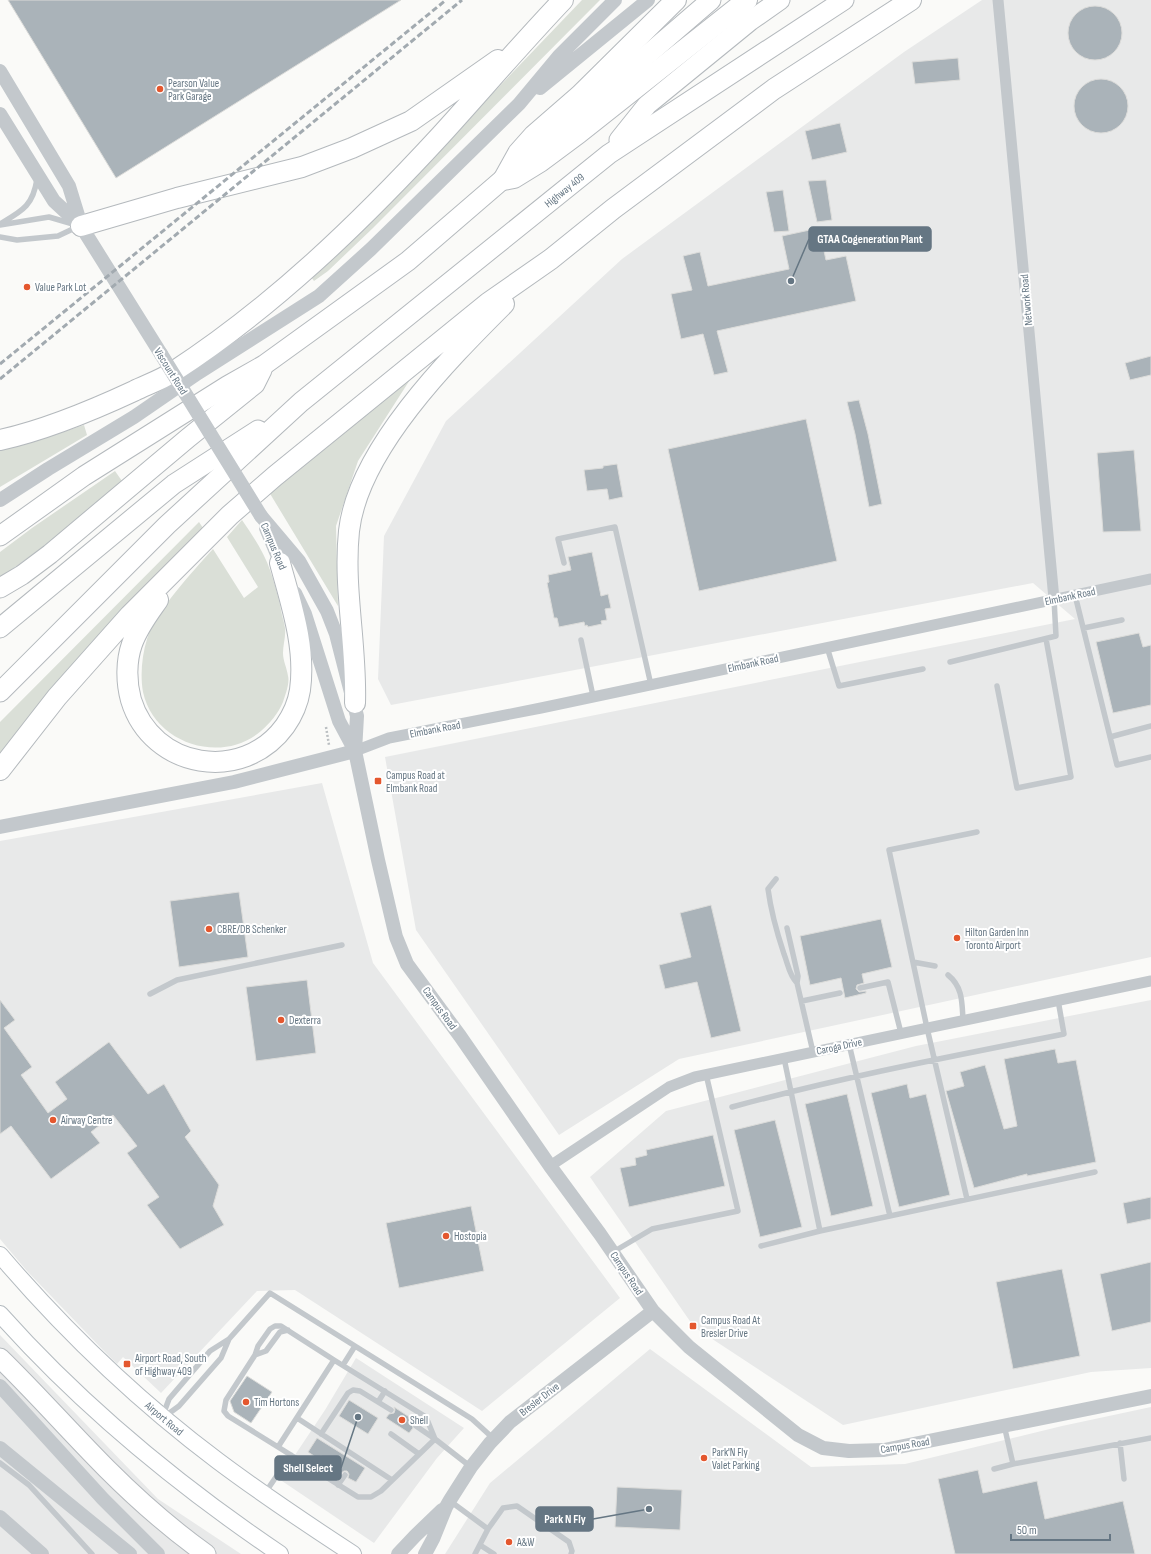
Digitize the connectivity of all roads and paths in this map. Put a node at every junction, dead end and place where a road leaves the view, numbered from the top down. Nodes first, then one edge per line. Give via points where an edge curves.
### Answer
1 (563, 0) edge
2 (615, 0) edge
3 (648, 0) edge
4 (676, 0) edge
5 (711, 0) edge
6 (747, 0) edge
7 (780, 0) edge
8 (844, 0) edge
9 (911, 0) edge
10 (998, 4) edge
11 (524, 41) junction
12 (0, 71) edge
13 (519, 104) junction
14 (0, 114) edge
15 (609, 154) junction
16 (38, 175) junction
17 (503, 180) junction
18 (0, 224) edge
19 (81, 226) junction
20 (0, 237) edge
21 (551, 259) junction
22 (264, 365) junction
23 (301, 402) junction
24 (0, 440) edge
25 (0, 500) edge
26 (261, 516) junction
27 (0, 536) edge
28 (280, 563) junction
29 (564, 563) dead end
30 (182, 564) junction
31 (1151, 579) edge
32 (0, 588) edge
33 (1075, 595) junction
34 (1054, 599) junction
35 (1122, 620) dead end
36 (0, 628) edge
37 (1084, 628) junction
38 (1046, 638) junction
39 (581, 640) dead end
40 (828, 647) junction
41 (950, 662) dead end
42 (923, 669) dead end
43 (651, 685) junction
44 (997, 686) dead end
45 (0, 692) edge
46 (593, 696) junction
47 (355, 703) junction
48 (327, 724) dead end
49 (1151, 726) edge
50 (1110, 737) junction
51 (329, 749) dead end
52 (355, 750) junction
53 (1151, 757) edge
54 (0, 770) edge
55 (5, 826) edge
56 (977, 832) dead end
57 (776, 879) dead end
58 (787, 928) dead end
59 (342, 945) dead end
60 (792, 951) junction
61 (784, 954) junction
62 (913, 962) junction
63 (935, 966) dead end
64 (948, 975) dead end
65 (1151, 981) edge
66 (797, 983) junction
67 (860, 988) dead end
68 (840, 993) dead end
69 (150, 994) dead end
70 (1058, 1000) junction
71 (802, 1001) junction
72 (963, 1020) junction
73 (926, 1028) junction
74 (901, 1033) junction
75 (849, 1044) junction
76 (813, 1052) junction
77 (784, 1058) junction
78 (934, 1060) junction
79 (706, 1074) junction
80 (857, 1076) junction
81 (791, 1091) junction
82 (732, 1107) dead end
83 (550, 1166) junction
84 (1095, 1172) dead end
85 (967, 1199) junction
86 (890, 1216) junction
87 (820, 1231) junction
88 (762, 1246) dead end
89 (612, 1252) junction
90 (0, 1255) edge
91 (653, 1310) junction
92 (0, 1314) edge
93 (288, 1330) junction
94 (230, 1339) junction
95 (355, 1346) junction
96 (255, 1355) junction
97 (0, 1358) edge
98 (334, 1360) junction
99 (343, 1365) junction
100 (0, 1386) edge
101 (385, 1391) junction
102 (1151, 1396) edge
103 (378, 1402) junction
104 (391, 1410) dead end
105 (163, 1418) junction
106 (297, 1418) junction
107 (1004, 1425) junction
108 (416, 1426) dead end
109 (321, 1434) junction
110 (391, 1434) dead end
111 (435, 1438) junction
112 (1151, 1438) edge
113 (494, 1439) junction
114 (1120, 1443) junction
115 (278, 1447) junction
116 (0, 1448) edge
117 (419, 1454) junction
118 (291, 1455) junction
119 (321, 1460) dead end
120 (0, 1464) edge
121 (1013, 1464) junction
122 (471, 1467) junction
123 (332, 1468) dead end
124 (994, 1468) dead end
125 (315, 1470) junction
126 (344, 1475) dead end
127 (326, 1477) junction
128 (1124, 1479) dead end
129 (392, 1480) junction
130 (338, 1485) junction
131 (264, 1495) junction
132 (448, 1504) junction
133 (0, 1517) edge
134 (488, 1529) junction
135 (480, 1545) junction
136 (42, 1554) edge
137 (92, 1554) edge
138 (130, 1554) edge
139 (158, 1554) edge
140 (206, 1554) edge
141 (280, 1554) edge
142 (353, 1554) edge
143 (398, 1554) edge
144 (425, 1554) edge
145 (475, 1554) edge
146 (494, 1554) edge
147 (571, 1554) edge

1 - 11 highway
2 - 13 street via 559,56
3 - 13 street
4 - 17 highway via 580,95 534,135 518,153
5 - 17 highway
6 - 17 highway via 540,162 514,178
7 - 15 highway via 750,21 647,105
8 - 15 highway, Highway 409
9 - 21 highway via 774,89 613,209
10 - 34 street, Network Road
11 - 19 highway via 411,121 352,148 302,168 177,198
11 - 24 highway via 439,137 340,239 244,320 171,373 91,411
12 - 19 street, Viscount Road via 69,186
13 - 25 street via 371,250 319,296 134,417
14 - 16 street, Viscount Road
15 - 23 highway, Highway 409
16 - 18 lane via 32,200
16 - 19 street, Viscount Road via 54,201
17 - 22 highway via 408,261
18 - 19 lane via 49,218
19 - 20 lane via 58,236 17,240
19 - 26 street, Viscount Road, bridge
21 - 30 highway via 488,303 317,441 230,515
21 - 47 highway via 464,345 428,385 403,416 367,473 349,531 349,591 356,681
22 - 27 highway via 90,472
22 - 32 highway via 255,384 50,554
23 - 36 highway via 174,484
23 - 45 highway via 168,525
26 - 28 street, Campus Road
26 - 47 street, Campus Road via 299,561 327,611
28 - 30 highway via 301,648 300,690 297,703 286,724 268,744 242,758 215,762 178,755 158,742 140,721 128,688 128,665 132,643 144,620
28 - 52 street, Campus Road via 305,614 339,721
29 - 43 lane via 558,539 615,527
30 - 54 highway via 130,615 57,697
31 - 33 street, Elmbank Road
33 - 34 street, Elmbank Road
33 - 37 lane
34 - 38 lane via 1056,636
34 - 40 street, Elmbank Road
35 - 37 lane
37 - 50 lane
38 - 41 lane
38 - 44 lane via 1071,777 1017,788
39 - 46 lane
40 - 42 lane via 839,686
40 - 43 street, Elmbank Road
43 - 46 street, Elmbank Road
46 - 52 street, Elmbank Road via 389,738
47 - 52 street, Campus Road
48 - 51 path
49 - 50 lane
50 - 53 lane via 1117,765
52 - 55 street via 234,782
52 - 83 street, Campus Road via 394,930 407,964
56 - 62 lane via 889,850
57 - 61 lane via 768,889
58 - 60 lane
59 - 69 lane via 177,980
60 - 61 lane
60 - 66 lane via 798,976
61 - 66 lane via 792,978
62 - 63 lane
62 - 73 lane
64 - 72 lane via 955,981 961,993
65 - 70 street, Caroga Drive
66 - 71 lane
67 - 74 lane via 888,982
68 - 71 lane
70 - 72 street, Caroga Drive
70 - 78 lane via 1064,1034
71 - 76 lane
72 - 73 street, Caroga Drive
73 - 74 street, Caroga Drive
73 - 78 lane
74 - 75 street, Caroga Drive
75 - 76 street, Caroga Drive
75 - 80 lane
76 - 77 street, Caroga Drive
77 - 79 street, Caroga Drive
77 - 81 lane
78 - 80 lane
78 - 85 lane
79 - 83 street, Caroga Drive via 669,1087
79 - 89 lane via 738,1211 652,1229
80 - 81 lane
80 - 86 lane
81 - 82 lane
81 - 87 lane
83 - 89 street, Campus Road
84 - 85 lane
85 - 86 lane
86 - 87 lane
87 - 88 lane
89 - 91 street, Campus Road
90 - 105 main road, Airport Road via 43,1304 97,1358
91 - 107 street, Campus Road via 689,1347 798,1435 823,1448 849,1452 884,1450
91 - 113 street, Bresler Drive via 510,1422
92 - 141 main road via 44,1361 122,1434 194,1493
93 - 96 lane via 280,1332 266,1351
93 - 96 lane via 275,1326 258,1346
93 - 98 lane
94 - 95 lane via 270,1293
94 - 105 lane via 221,1358 179,1406
94 - 105 lane via 210,1351 169,1399
95 - 99 lane
95 - 113 lane via 472,1419
96 - 115 lane via 226,1400 224,1411
97 - 140 highway via 108,1470 165,1522
98 - 99 lane
98 - 106 lane
99 - 101 lane
100 - 139 street via 103,1499
101 - 103 lane
101 - 111 lane via 426,1417
102 - 107 street, Campus Road
103 - 104 lane
103 - 109 lane via 360,1391 353,1390 348,1393
105 - 131 main road, Airport Road
106 - 109 lane
106 - 115 lane
107 - 121 lane
108 - 111 lane
109 - 129 lane via 355,1459
110 - 117 lane
111 - 117 lane
111 - 122 lane
112 - 114 lane
113 - 122 street, Bresler Drive
114 - 121 lane
114 - 128 lane
115 - 118 lane
116 - 138 street
117 - 129 lane
118 - 125 lane
118 - 131 lane
119 - 125 lane
120 - 137 lane via 29,1485
121 - 124 lane
122 - 132 street, Bresler Drive
123 - 127 lane
125 - 127 lane
126 - 130 lane
127 - 130 lane
129 - 130 lane via 371,1497 358,1497
131 - 142 main road, Airport Road
132 - 134 lane
132 - 143 street, Bresler Drive
132 - 144 street, Bresler Drive
133 - 136 street
134 - 135 lane
134 - 147 lane via 503,1508 517,1506 570,1542
135 - 145 lane
135 - 146 lane

